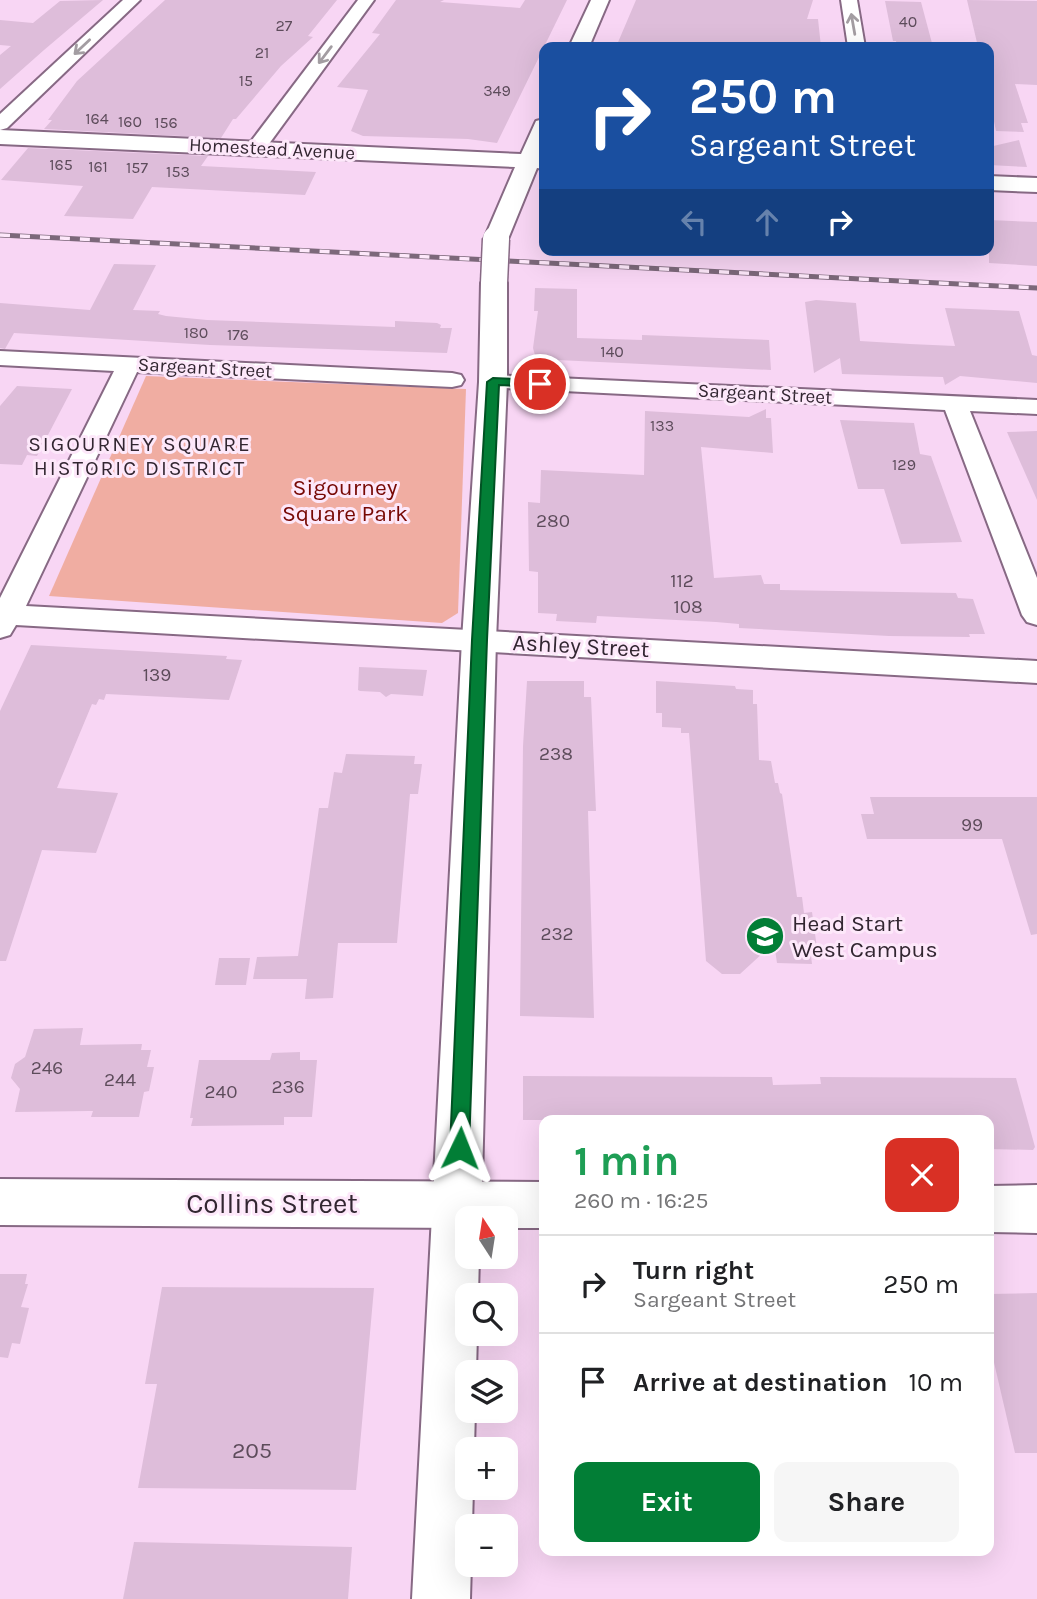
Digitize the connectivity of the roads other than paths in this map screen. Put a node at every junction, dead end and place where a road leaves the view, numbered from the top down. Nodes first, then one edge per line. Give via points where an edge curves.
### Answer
1 (132, 0) edge
2 (366, 0) edge
3 (600, 0) edge
4 (849, 0) edge
5 (581, 42) edge
6 (856, 42) edge
7 (0, 124) edge
8 (0, 137) edge
9 (256, 148) junction
10 (536, 162) edge
11 (994, 183) edge
12 (1037, 185) edge
13 (0, 358) edge
14 (129, 364) junction
15 (452, 380) dead end
16 (493, 382) junction
17 (954, 402) junction
18 (1037, 407) edge
19 (1037, 615) edge
20 (2, 619) edge
21 (480, 640) junction
22 (1037, 672) edge
23 (0, 1202) edge
24 (457, 1204) junction
25 (539, 1205) edge
26 (994, 1209) edge
27 (1037, 1209) edge
28 (441, 1599) edge

1 -> 7 street
2 -> 9 street
3 - 5 main road
6 -> 4 street
8 - 9 main road, Homestead Avenue
9 - 10 main road, Homestead Avenue
10 - 16 main road, bridge via 496,239
11 - 12 main road
13 - 14 street, Sargeant Street
14 - 15 street, Sargeant Street
14 - 20 street
16 - 17 street, Sargeant Street
16 - 21 main road
17 - 18 street, Sargeant Street
17 - 19 street
20 - 21 street, Ashley Street
21 - 22 street, Ashley Street
21 - 24 main road
23 - 24 main road, Collins Street
24 - 25 main road, Collins Street
24 - 28 main road
26 - 27 main road

